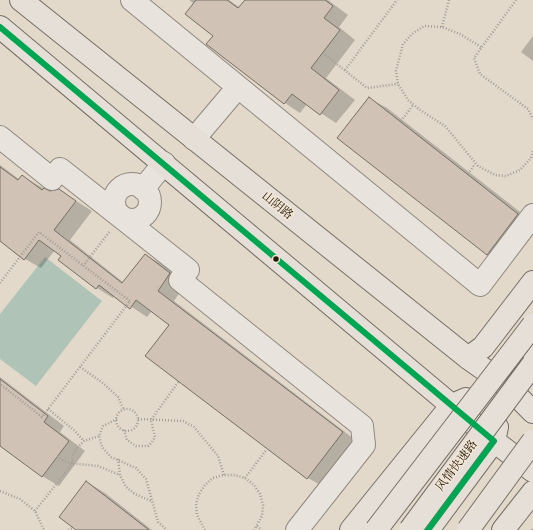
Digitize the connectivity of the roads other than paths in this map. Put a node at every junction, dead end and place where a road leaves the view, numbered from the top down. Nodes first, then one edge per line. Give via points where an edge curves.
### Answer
1 (21, 0) edge
2 (132, 0) edge
3 (0, 27) edge
4 (238, 87) junction
5 (0, 137) edge
6 (194, 139) junction
7 (164, 163) junction
8 (533, 215) edge
9 (121, 217) junction
10 (533, 282) edge
11 (533, 325) edge
12 (533, 346) edge
13 (468, 358) junction
14 (533, 364) edge
15 (505, 384) junction
16 (452, 405) junction
17 (532, 410) edge
18 (494, 441) junction
19 (533, 441) edge
20 (530, 464) edge
21 (533, 492) edge
22 (297, 530) edge
23 (351, 530) edge
24 (376, 530) edge
25 (410, 530) edge
26 (428, 530) edge
27 (469, 530) edge
28 (504, 530) edge

1 - 6 main road, 山阴路
2 - 4 street
3 - 7 main road
4 - 6 street
4 - 8 street via 480,285
5 - 9 street via 52,179 60,169
6 - 13 main road, 山阴路
7 - 9 street via 143,189 132,185 118,192 115,197 115,208
7 - 16 main road
9 - 22 street via 188,270 180,280 362,426 364,445
10 - 13 main road via 483,347
11 - 24 main road, bridge
12 - 15 main road
13 - 15 main road, 山阴路
14 - 25 main road, 风情快速路, bridge
15 - 16 main road
15 - 17 main road, 山阴路
15 - 18 main road
16 - 18 main road
16 - 23 main road
17 - 20 main road
18 - 20 main road
18 - 26 main road
19 - 27 main road, bridge
20 - 27 main road
21 - 28 main road

